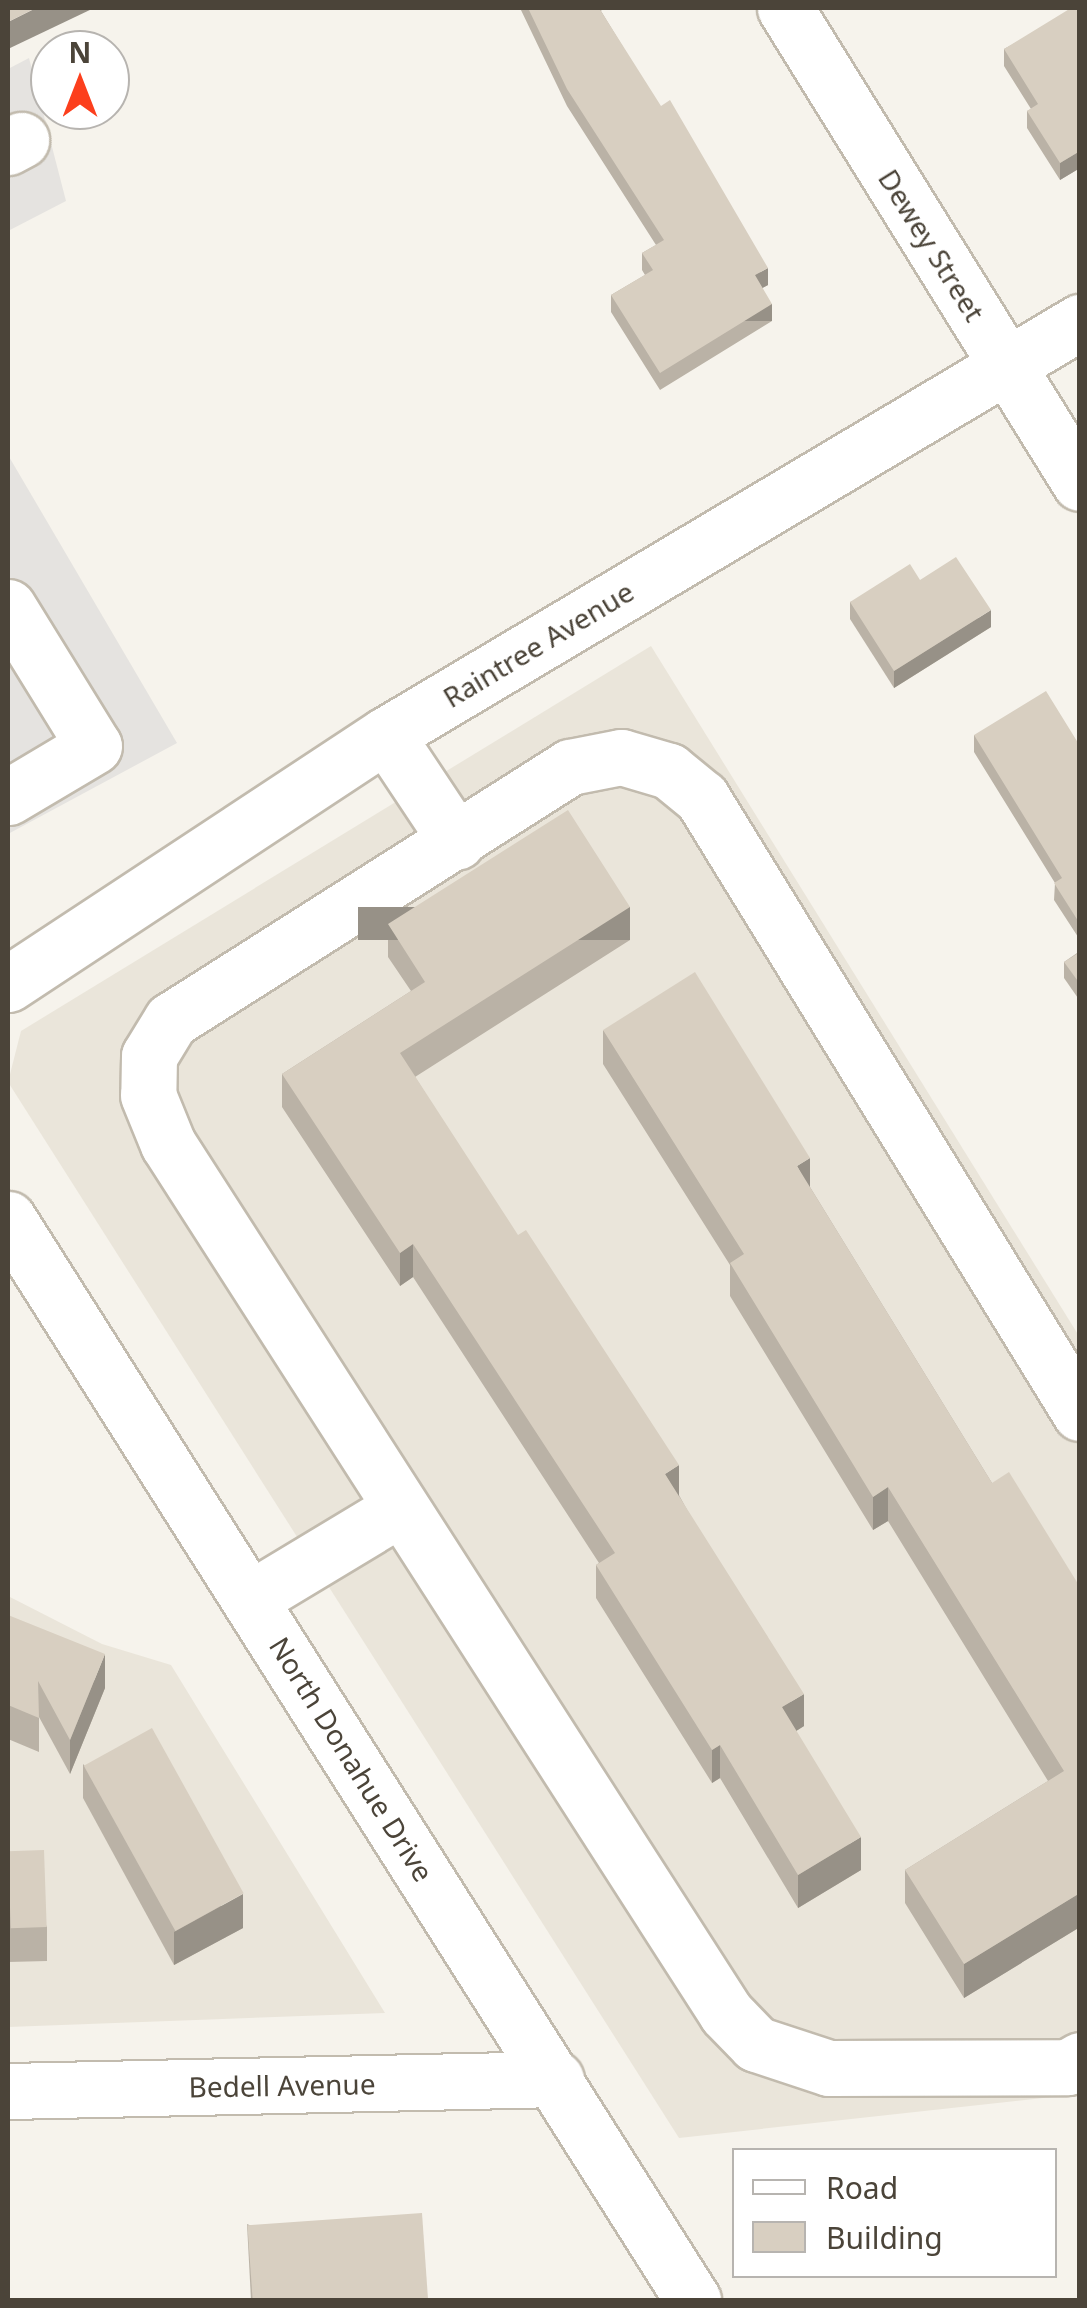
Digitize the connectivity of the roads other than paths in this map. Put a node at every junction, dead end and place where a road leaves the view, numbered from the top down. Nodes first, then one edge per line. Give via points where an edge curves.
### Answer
1 (785, 8) edge
2 (1080, 322) edge
3 (1007, 365) junction
4 (1080, 482) edge
5 (8, 607) edge
6 (386, 736) junction
7 (8, 797) edge
8 (457, 842) junction
9 (8, 984) edge
10 (8, 1219) edge
11 (1080, 1413) edge
12 (401, 1508) junction
13 (250, 1598) junction
14 (1080, 2060) edge
15 (556, 2078) junction
16 (8, 2091) edge
17 (693, 2300) edge

1 - 3 street, Dewey Street
2 - 3 street, Raintree Avenue
3 - 4 street, Dewey Street
3 - 6 street, Raintree Avenue
5 - 7 street via 94,746
6 - 8 street
6 - 9 street, Raintree Avenue
8 - 11 street via 570,767 621,757 669,772 702,798
8 - 12 street via 171,1020 148,1056 148,1095 168,1144
10 - 13 street, North Donahue Drive
12 - 13 street
12 - 14 street via 726,2013 756,2044 830,2068 1068,2067
13 - 15 street, North Donahue Drive
15 - 16 street, Bedell Avenue
15 - 17 street, North Donahue Drive

